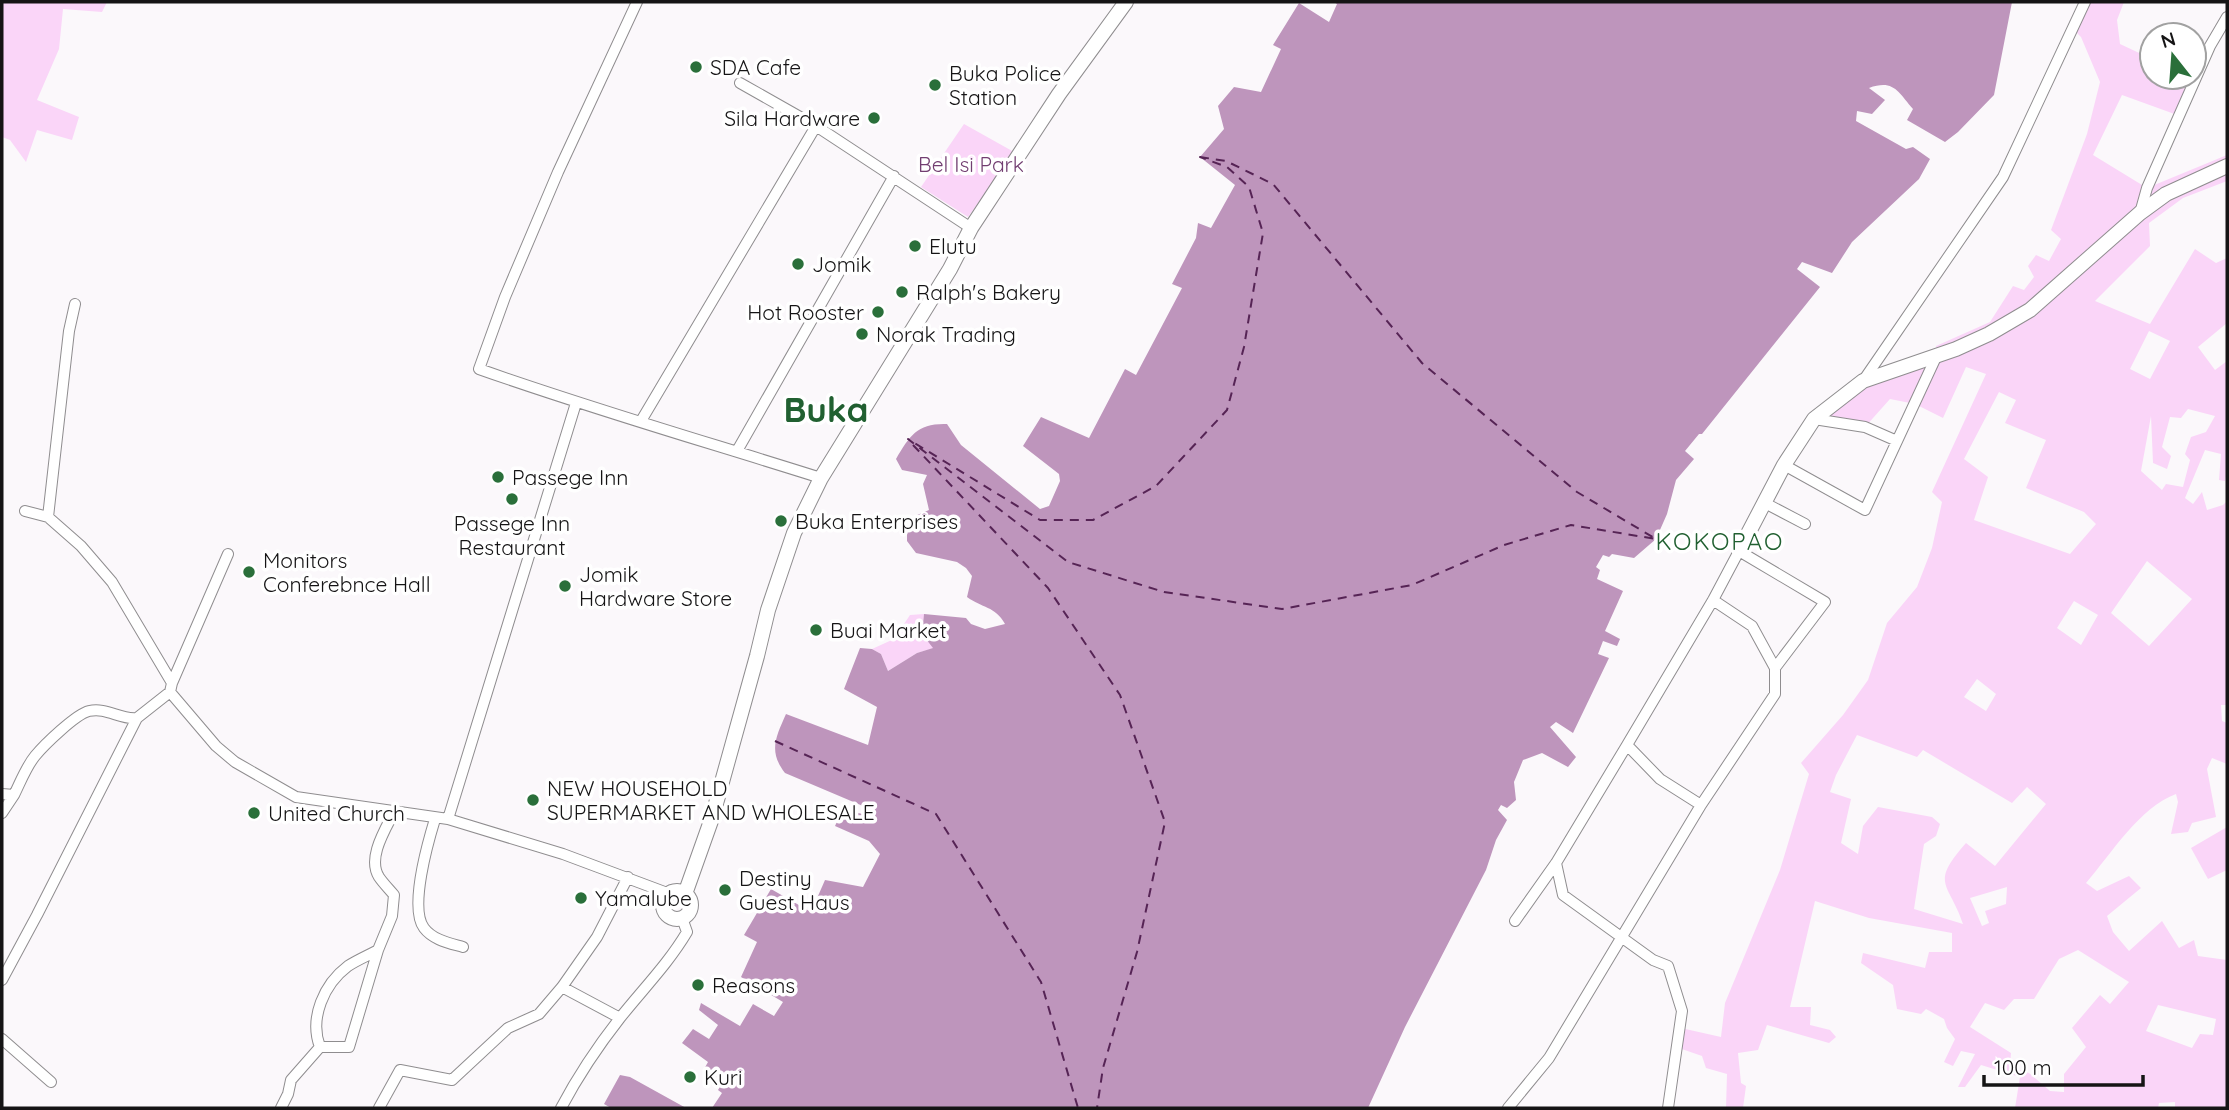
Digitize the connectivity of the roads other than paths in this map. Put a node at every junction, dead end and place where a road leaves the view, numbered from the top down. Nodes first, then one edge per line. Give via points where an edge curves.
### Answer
1 (637, 2) edge
2 (1126, 2) edge
3 (2085, 2) edge
4 (2227, 17) edge
5 (740, 83) dead end
6 (816, 126) junction
7 (2227, 166) edge
8 (894, 176) junction
9 (2140, 213) junction
10 (971, 228) junction
11 (75, 304) dead end
12 (1937, 355) junction
13 (1863, 381) junction
14 (576, 403) junction
15 (1814, 419) junction
16 (641, 421) junction
17 (1897, 441) junction
18 (737, 451) junction
19 (1784, 464) junction
20 (821, 478) junction
21 (1763, 502) junction
22 (25, 511) dead end
23 (48, 517) junction
24 (1805, 524) dead end
25 (1739, 551) junction
26 (228, 554) dead end
27 (1713, 600) junction
28 (1775, 668) junction
29 (171, 688) junction
30 (137, 718) junction
31 (1627, 745) junction
32 (8, 794) edge
33 (1702, 805) junction
34 (394, 812) junction
35 (2, 813) edge
36 (435, 819) junction
37 (448, 819) junction
38 (1556, 863) junction
39 (628, 877) junction
40 (670, 894) junction
41 (685, 894) junction
42 (682, 918) junction
43 (1515, 921) dead end
44 (1622, 938) junction
45 (463, 947) dead end
46 (378, 950) junction
47 (2, 980) edge
48 (562, 987) junction
49 (620, 1018) junction
50 (2, 1039) edge
51 (320, 1047) junction
52 (51, 1082) dead end
53 (281, 1108) edge
54 (379, 1108) edge
55 (561, 1108) edge
56 (1508, 1108) edge
57 (1668, 1108) edge

1 - 14 street via 553,184 479,369
2 - 10 main road
3 - 13 street via 2003,177
4 - 9 street via 2190,91
5 - 6 street
6 - 8 street
6 - 16 street
7 - 9 main road via 2166,194
8 - 10 street
8 - 18 street
9 - 12 main road via 2029,310 1989,334
10 - 20 main road
11 - 23 street
12 - 13 main road
12 - 17 street
13 - 15 main road
14 - 16 street
14 - 37 street
15 - 17 street via 1866,427
15 - 19 main road
16 - 18 street
17 - 19 street via 1865,510
18 - 20 street
19 - 21 main road
20 - 41 main road via 794,533 768,610 712,818
21 - 24 street
21 - 25 main road
22 - 23 street
23 - 29 street via 113,582
25 - 27 street
25 - 28 street via 1825,602
26 - 29 street
27 - 28 street via 1752,626
27 - 31 street
28 - 33 street via 1775,694
29 - 30 street
29 - 34 street via 216,746 296,797
30 - 32 street via 127,719 108,710 88,711 34,757
30 - 47 street
31 - 33 street via 1660,779
31 - 38 street
32 - 35 street
33 - 44 street
34 - 36 street
34 - 46 street via 378,845 375,865 394,895 392,916
36 - 37 street
36 - 45 street via 422,865 421,922 442,942
37 - 39 street
38 - 43 street
38 - 44 street via 1563,895
39 - 40 street
39 - 48 street via 597,937
40 - 41 main road
40 - 42 main road via 663,903 666,914
41 - 42 main road via 690,909
42 - 49 street via 687,932 671,958
44 - 56 street via 1549,1058
44 - 57 street via 1668,966 1682,1011
46 - 51 street via 348,966 331,983 316,1016
46 - 51 street via 349,1047
48 - 49 street
48 - 54 street via 539,1014 508,1028 452,1080 400,1070
49 - 55 street
50 - 52 street
51 - 53 street via 291,1080

